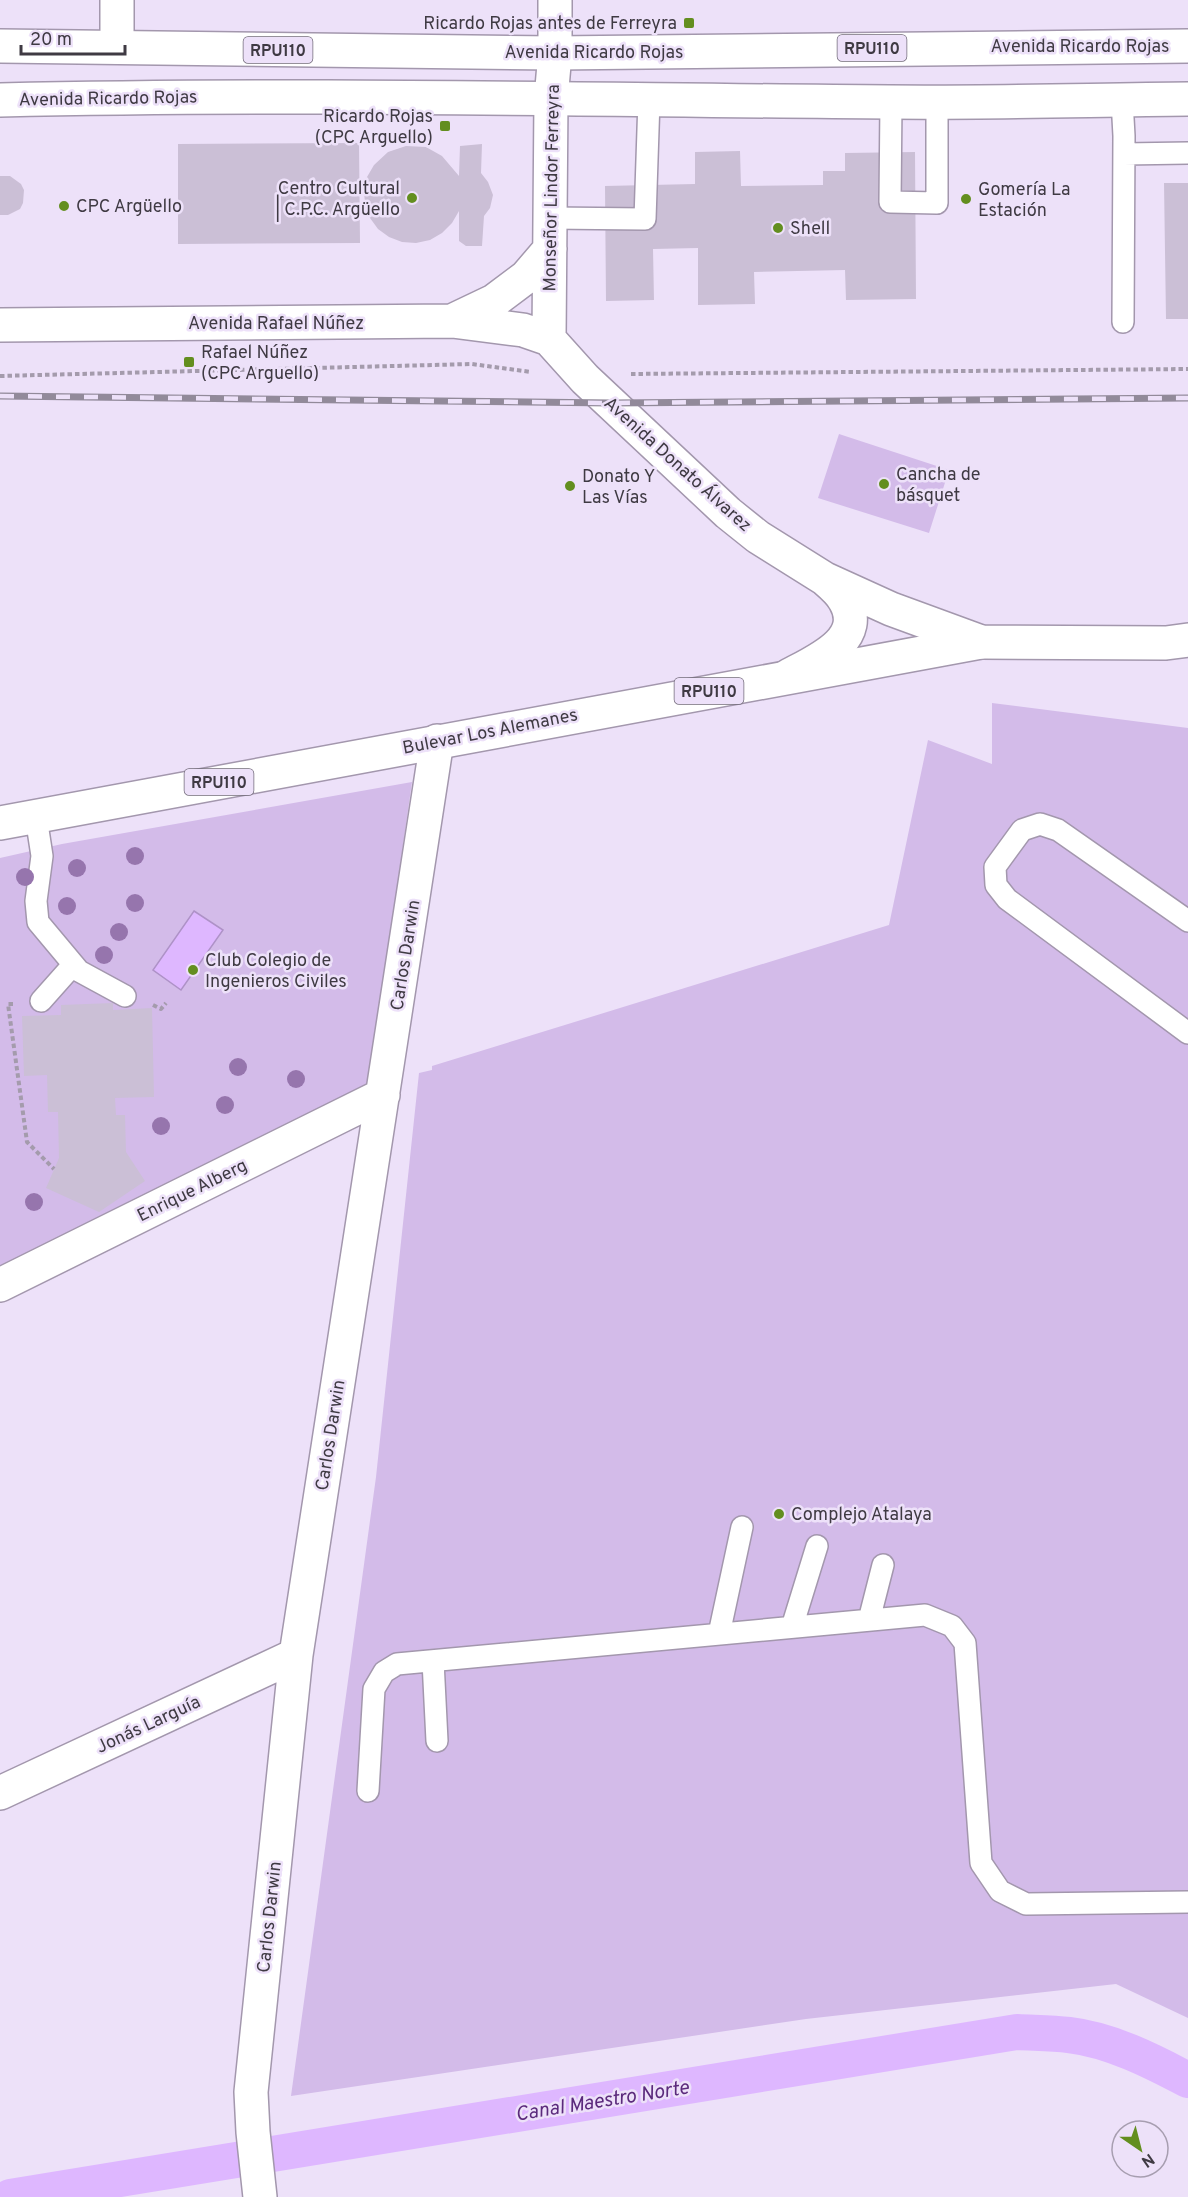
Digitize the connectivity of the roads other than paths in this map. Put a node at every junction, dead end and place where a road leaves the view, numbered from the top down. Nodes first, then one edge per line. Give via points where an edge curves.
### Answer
1 (117, 0) edge
2 (555, 0) edge
3 (0, 46) edge
4 (1188, 46) edge
5 (117, 47) junction
6 (555, 53) junction
7 (551, 99) junction
8 (1188, 99) edge
9 (0, 100) edge
10 (648, 100) junction
11 (1122, 100) junction
12 (891, 102) junction
13 (938, 102) junction
14 (1188, 153) edge
15 (1124, 154) junction
16 (550, 234) junction
17 (452, 321) junction
18 (1123, 322) dead end
19 (0, 325) edge
20 (549, 339) junction
21 (825, 579) junction
22 (981, 642) junction
23 (1181, 644) edge
24 (788, 676) junction
25 (437, 741) junction
26 (36, 817) junction
27 (0, 824) edge
28 (1188, 921) edge
29 (73, 965) junction
30 (125, 996) dead end
31 (41, 1001) road end
32 (1188, 1033) edge
33 (383, 1095) junction
34 (0, 1285) edge
35 (742, 1527) dead end
36 (817, 1546) dead end
37 (883, 1565) dead end
38 (869, 1620) junction
39 (792, 1627) junction
40 (719, 1634) junction
41 (296, 1655) junction
42 (433, 1661) junction
43 (437, 1741) dead end
44 (368, 1791) dead end
45 (0, 1793) edge
46 (1188, 1902) edge
47 (260, 2197) edge

1 - 5 main road
2 - 6 main road, Monseñor Lindor Ferreyra
3 - 5 main road, Avenida Ricardo Rojas / RPU110
4 - 6 main road, Avenida Ricardo Rojas / RPU110
5 - 6 main road, Avenida Ricardo Rojas / RPU110
6 - 7 main road, Monseñor Lindor Ferreyra
7 - 9 main road, Avenida Ricardo Rojas
7 - 10 main road, Avenida Ricardo Rojas
7 - 16 main road, Monseñor Lindor Ferreyra
8 - 11 main road, Avenida Ricardo Rojas
10 - 12 main road, Avenida Ricardo Rojas
10 - 16 lane via 645,219
11 - 13 main road, Avenida Ricardo Rojas
11 - 15 lane
12 - 13 main road, Avenida Ricardo Rojas
12 - 13 lane via 890,202 937,203
14 - 15 lane
15 - 18 lane
16 - 17 main road via 526,277 494,301
16 - 20 main road, Monseñor Lindor Ferreyra
17 - 19 main road, Avenida Rafael Núñez
17 - 20 main road, Avenida Rafael Núñez via 523,330
20 - 21 main road, Avenida Donato Álvarez via 585,379 728,513
21 - 22 main road, Avenida Donato Álvarez via 891,609
21 - 24 main road via 844,598 850,628 830,652
22 - 23 main road, Avenida Donato Álvarez
22 - 24 main road, Bulevar Los Alemanes / RPU110
24 - 25 main road, Bulevar Los Alemanes / RPU110
25 - 26 main road, Bulevar Los Alemanes / RPU110
25 - 33 main road, Carlos Darwin
26 - 27 main road, Bulevar Los Alemanes / RPU110
26 - 29 lane via 42,856 36,901 38,922
28 - 32 lane via 1058,830 1040,824 1022,830 995,867 996,885 1007,899
29 - 30 lane
29 - 31 lane
33 - 34 main road, Enrique Alberg
33 - 41 main road, Carlos Darwin
35 - 40 lane
36 - 39 lane
37 - 38 lane
38 - 39 lane
38 - 46 lane via 925,1615 952,1626 965,1643 981,1863 1000,1891 1026,1904
39 - 40 lane
40 - 42 lane
41 - 45 main road, Jonás Larguía
41 - 47 main road, Carlos Darwin via 251,2092
42 - 43 lane
42 - 44 lane via 397,1664 384,1672 374,1689

